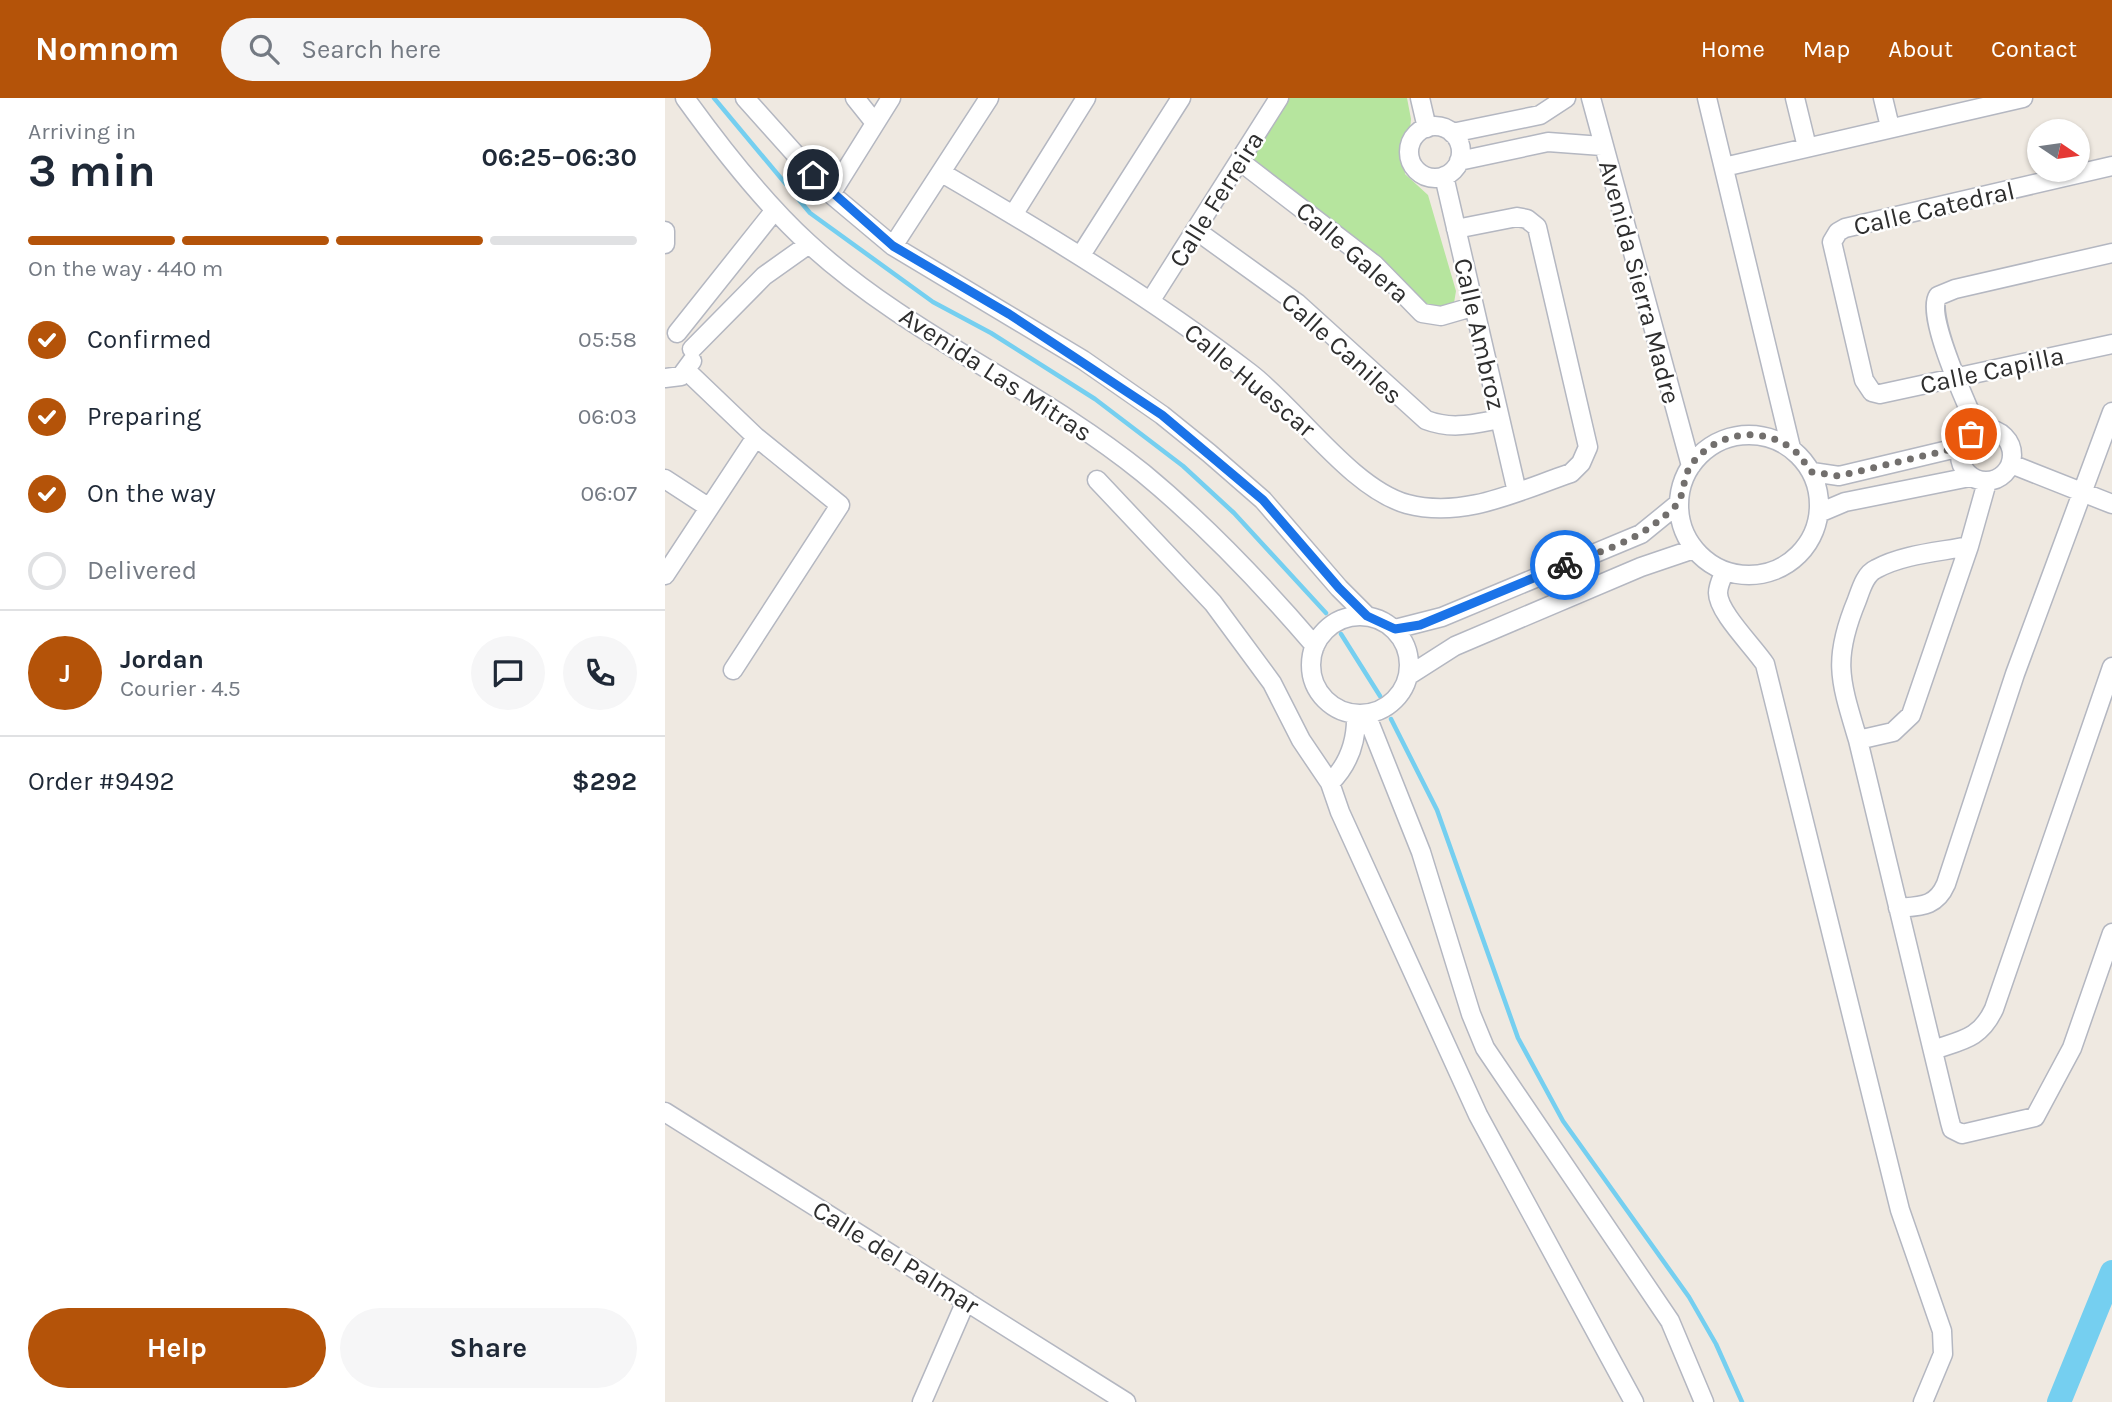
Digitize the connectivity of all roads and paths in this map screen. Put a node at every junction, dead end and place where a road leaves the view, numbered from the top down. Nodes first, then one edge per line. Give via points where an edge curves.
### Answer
1 (685, 98) edge
2 (745, 98) edge
3 (855, 98) edge
4 (891, 98) edge
5 (989, 98) edge
6 (1086, 98) edge
7 (1181, 98) edge
8 (1279, 98) edge
9 (1420, 98) edge
10 (1566, 98) edge
11 (1591, 98) edge
12 (1707, 98) edge
13 (1795, 98) edge
14 (1884, 98) edge
15 (2023, 98) edge
16 (1967, 103) edge
17 (1540, 115) junction
18 (875, 123) junction
19 (1891, 127) junction
20 (1427, 128) junction
21 (1452, 133) junction
22 (1548, 142) junction
23 (1602, 146) junction
24 (1807, 148) junction
25 (1459, 161) junction
26 (1241, 162) junction
27 (2112, 166) edge
28 (1724, 167) junction
29 (942, 173) junction
30 (1444, 176) junction
31 (831, 194) junction
32 (775, 210) junction
33 (1013, 215) junction
34 (1456, 229) junction
35 (665, 231) edge
36 (1197, 231) junction
37 (665, 244) edge
38 (809, 244) junction
39 (893, 246) junction
40 (2112, 253) edge
41 (741, 254) junction
42 (1081, 254) junction
43 (764, 276) junction
44 (1151, 300) junction
45 (1472, 307) junction
46 (671, 333) edge
47 (2112, 344) edge
48 (692, 349) junction
49 (687, 371) junction
50 (665, 378) edge
51 (1955, 378) junction
52 (1872, 392) joint
53 (2112, 412) edge
54 (1500, 419) junction
55 (1978, 430) junction
56 (756, 438) junction
57 (1961, 447) junction
58 (1791, 448) junction
59 (2011, 464) junction
60 (1691, 466) junction
61 (1812, 472) junction
62 (1839, 476) junction
63 (1978, 479) junction
64 (665, 480) edge
65 (1097, 480) dead end
66 (1517, 492) junction
67 (2081, 492) junction
68 (1845, 502) junction
69 (1679, 503) junction
70 (2112, 504) edge
71 (708, 507) junction
72 (1819, 513) junction
73 (1969, 545) junction
74 (1695, 549) junction
75 (1725, 571) junction
76 (665, 575) edge
77 (1367, 616) junction
78 (1395, 629) junction
79 (1315, 646) junction
80 (2112, 667) edge
81 (733, 670) dead end
82 (1408, 676) junction
83 (1361, 714) junction
84 (1859, 740) junction
85 (1330, 783) junction
86 (1898, 908) junction
87 (2112, 933) edge
88 (1933, 1050) junction
89 (665, 1112) edge
90 (966, 1301) junction
91 (927, 1400) edge
92 (1126, 1402) edge
93 (1634, 1402) edge
94 (1704, 1402) edge
95 (1923, 1402) edge

1 - 32 street, Avenida Las Mitras
2 - 31 street, Avenida Las Mitras
3 - 18 street
4 - 18 street
5 - 29 street
6 - 33 street
7 - 42 street
8 - 26 street, Calle Ferreira
9 - 20 street
10 - 17 street
11 - 23 street, Avenida Sierra Madre
12 - 28 street
13 - 24 street
14 - 19 street
15 - 16 street
16 - 19 street
17 - 21 street
17 - 22 street
18 - 31 street
19 - 24 street
20 - 21 street
20 - 30 street via 1412,141 1411,161 1424,175
21 - 25 street via 1460,146
22 - 23 street
22 - 25 street
23 - 60 street, Avenida Sierra Madre
24 - 28 street
25 - 30 street
26 - 36 street, Calle Ferreira
26 - 45 street, Calle Galera via 1375,265 1422,313 1441,316
27 - 52 street, Calle Catedral via 1838,232 1832,253 1864,380
28 - 58 street
29 - 33 street, Calle Huescar
29 - 39 street
30 - 34 street, Calle Ambroz
31 - 39 street, Avenida Las Mitras
32 - 38 street, Avenida Las Mitras
32 - 41 street
33 - 42 street, Calle Huescar
34 - 45 street, Calle Ambroz
34 - 66 street, Calle Huescar via 1517,218 1527,219 1537,228 1588,440 1586,455 1571,473
35 - 37 street
36 - 44 street, Calle Ferreira
36 - 54 street, Calle Caniles via 1297,303 1426,420 1462,426
38 - 43 street
38 - 79 street, Avenida Las Mitras via 923,328 1142,472 1274,598
39 - 77 street, Avenida Las Mitras via 1009,314 1162,415 1263,500
40 - 51 street via 1938,296 1935,308
41 - 43 street
41 - 46 street
42 - 44 street, Calle Huescar
43 - 48 street
44 - 66 street, Calle Huescar via 1262,383 1386,497 1434,510 1459,509
45 - 54 street, Calle Ambroz
46 - 48 street
47 - 51 street, Calle Capilla
48 - 49 street
49 - 50 street
49 - 56 street
51 - 52 street, Calle Capilla
51 - 55 street
53 - 67 street
54 - 66 street, Calle Ambroz
55 - 57 street
55 - 59 street via 1994,430 2007,440
56 - 71 street
56 - 81 street via 840,505
57 - 62 street
57 - 63 street via 1960,463
58 - 60 street via 1758,435 1733,436 1709,447
58 - 61 street
59 - 63 street via 2001,477
59 - 67 street
60 - 69 street
61 - 62 street
61 - 72 street
62 - 68 street
63 - 68 street
63 - 73 street
64 - 71 street
65 - 85 street via 1213,603 1272,683 1301,740
67 - 70 street
67 - 86 street via 1946,884 1929,905
68 - 72 street
69 - 74 street via 1683,527
69 - 78 street via 1641,534 1442,618
71 - 76 street
72 - 75 street via 1805,548 1786,565 1750,575
73 - 84 street via 1911,715 1893,732
73 - 84 street via 1892,562 1873,570 1864,582 1845,632 1840,664 1841,683
74 - 75 street
74 - 82 street via 1641,567 1455,646
75 - 95 street via 1718,598 1765,664 1900,1210 1942,1331 1943,1354
77 - 78 street
77 - 79 street via 1336,622
78 - 82 street via 1406,646
79 - 83 street via 1311,667 1316,688 1329,704
80 - 88 street via 1986,1028
82 - 83 street via 1393,702
83 - 85 street via 1341,771
83 - 94 street via 1421,852 1485,1048 1670,1321
84 - 86 street
85 - 93 street via 1478,1115
86 - 88 street
87 - 88 street via 2072,1048 2035,1117 1957,1133 1949,1122
89 - 90 street, Calle del Palmar
90 - 91 street
90 - 92 street, Calle del Palmar

